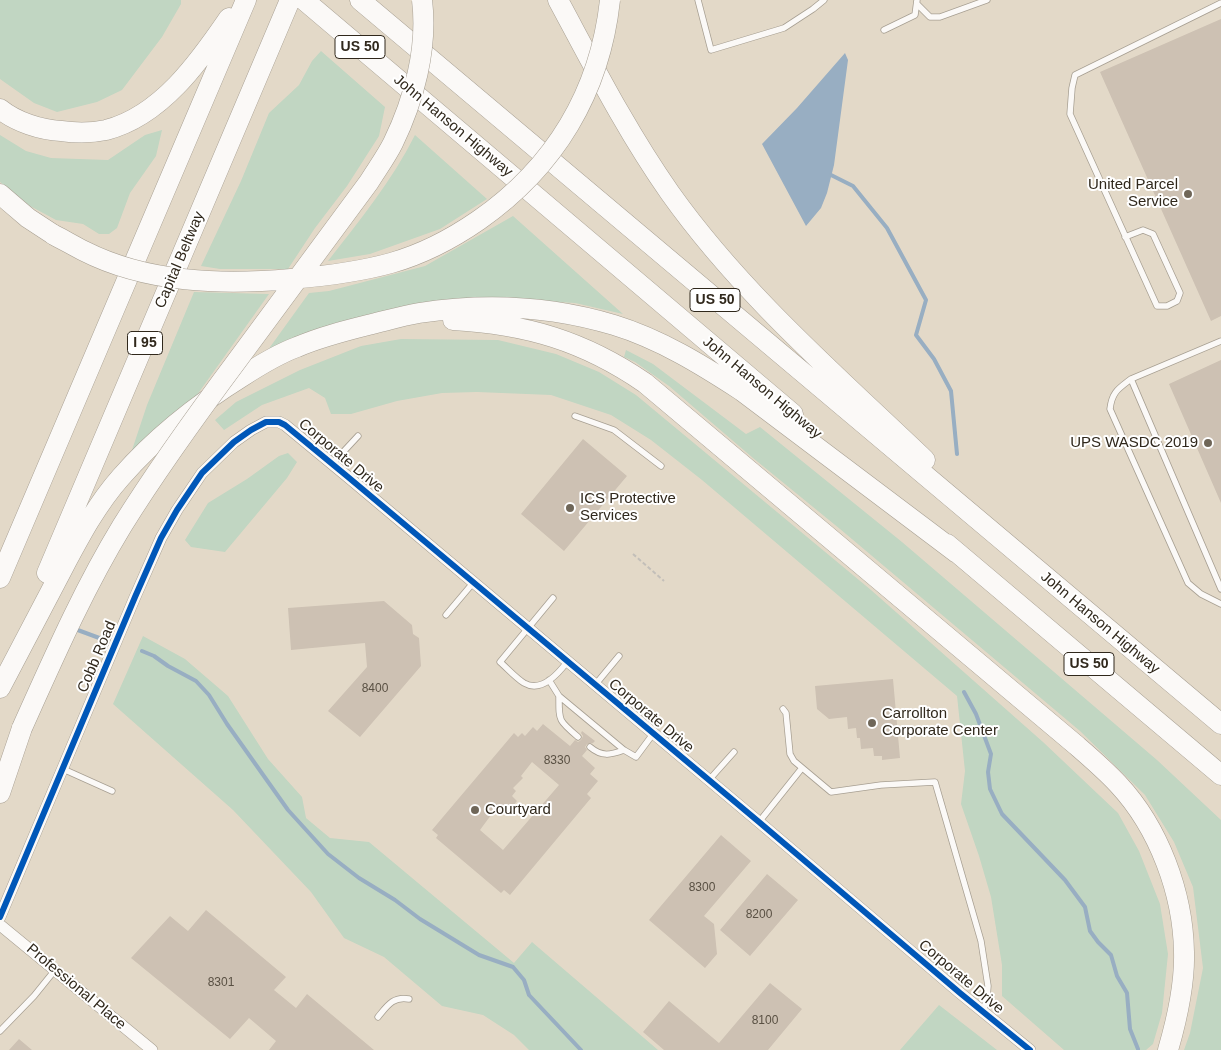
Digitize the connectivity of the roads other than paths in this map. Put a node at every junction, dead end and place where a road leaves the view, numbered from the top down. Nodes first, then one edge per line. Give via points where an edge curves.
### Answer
1 (241, 0) edge
2 (246, 0) edge
3 (290, 0) edge
4 (304, 0) edge
5 (360, 0) edge
6 (422, 0) edge
7 (558, 0) edge
8 (573, 0) edge
9 (610, 0) edge
10 (698, 0) edge
11 (824, 0) edge
12 (987, 0) edge
13 (917, 2) edge
14 (1221, 3) edge
15 (884, 30) dead end
16 (0, 109) edge
17 (625, 124) junction
18 (0, 194) edge
19 (1126, 237) junction
20 (364, 326) junction
21 (1221, 341) edge
22 (1130, 379) junction
23 (575, 416) dead end
24 (251, 430) joint
25 (358, 436) dead end
26 (332, 464) junction
27 (661, 466) dead end
28 (957, 553) junction
29 (0, 578) edge
30 (473, 583) junction
31 (1221, 589) edge
32 (553, 598) dead end
33 (1072, 599) junction
34 (1221, 604) edge
35 (446, 616) dead end
36 (528, 629) junction
37 (619, 656) dead end
38 (568, 662) junction
39 (549, 680) junction
40 (595, 685) junction
41 (0, 687) edge
42 (559, 696) junction
43 (784, 709) dead end
44 (1221, 724) edge
45 (22, 728) junction
46 (653, 734) junction
47 (578, 737) dead end
48 (590, 747) dead end
49 (624, 750) junction
50 (734, 752) dead end
51 (802, 768) junction
52 (63, 769) junction
53 (1221, 775) edge
54 (0, 779) edge
55 (709, 780) junction
56 (112, 791) dead end
57 (0, 793) edge
58 (759, 822) junction
59 (0, 917) edge
60 (0, 925) edge
61 (55, 970) junction
62 (408, 999) dead end
63 (982, 1012) junction
64 (378, 1017) dead end
65 (0, 1031) edge
66 (1171, 1041) edge
67 (152, 1050) edge
68 (1030, 1050) edge
69 (1163, 1050) edge

1 - 16 highway via 196,63 153,106 131,120 106,130 79,133 51,131 25,123
2 - 29 highway, I 95
3 - 41 highway, Capital Beltway / I 95
4 - 28 highway, John Hanson Highway / US 50
5 - 33 highway, John Hanson Highway / US 50
6 - 45 highway, bridge via 422,45 416,81 407,112 392,144 368,182 182,436 122,526 73,616
7 - 17 highway
8 - 17 highway
9 - 18 highway, bridge via 592,78 581,105 552,152 512,194 463,231 392,263 351,272 262,281 192,280 151,274 84,252 28,218
10 - 11 lane via 711,50 784,28
12 - 13 lane via 940,17 930,17
13 - 15 lane via 915,15
14 - 19 lane via 1075,75 1070,114
17 - 33 highway via 676,200 714,250 752,292
19 - 19 lane via 1157,306 1177,302 1180,294 1153,234 1143,230
20 - 28 highway via 452,309 513,308 584,318 643,336 708,369 742,391
20 - 41 highway via 332,334 262,364 218,392 146,451 121,477 85,528
20 - 66 highway via 448,320 510,325 594,352 620,366 665,399 1102,768 1120,786 1150,830 1174,888 1183,929 1184,953 1183,982
21 - 22 lane
22 - 31 lane
22 - 34 lane via 1115,392 1110,409 1188,583
23 - 27 lane via 614,430
24 - 26 street, Corporate Drive via 266,422 279,422
24 - 52 street, Cobb Road via 202,473 177,510
25 - 26 lane
26 - 30 street, Corporate Drive
28 - 53 highway, John Hanson Highway / US 50
30 - 35 lane
30 - 36 street, Corporate Drive
32 - 36 lane
33 - 44 highway, John Hanson Highway / US 50
36 - 38 street, Corporate Drive
36 - 39 lane via 500,662 525,684 535,685
37 - 40 lane
38 - 39 lane
38 - 40 street, Corporate Drive
39 - 42 lane
40 - 46 street, Corporate Drive
42 - 47 lane via 561,721
42 - 49 lane
43 - 51 lane via 790,754
45 - 54 highway
45 - 57 highway
46 - 49 lane via 636,757
46 - 55 street, Corporate Drive
48 - 49 lane via 602,755
50 - 55 lane
51 - 58 lane
51 - 63 lane via 831,792 935,782 981,941 988,986
52 - 56 lane
52 - 59 street, Cobb Road
55 - 58 street, Corporate Drive
58 - 63 street, Corporate Drive
60 - 61 street, Professional Place
61 - 65 lane
61 - 67 street, Professional Place
62 - 64 lane via 394,999
63 - 68 street, Corporate Drive
66 - 69 highway

